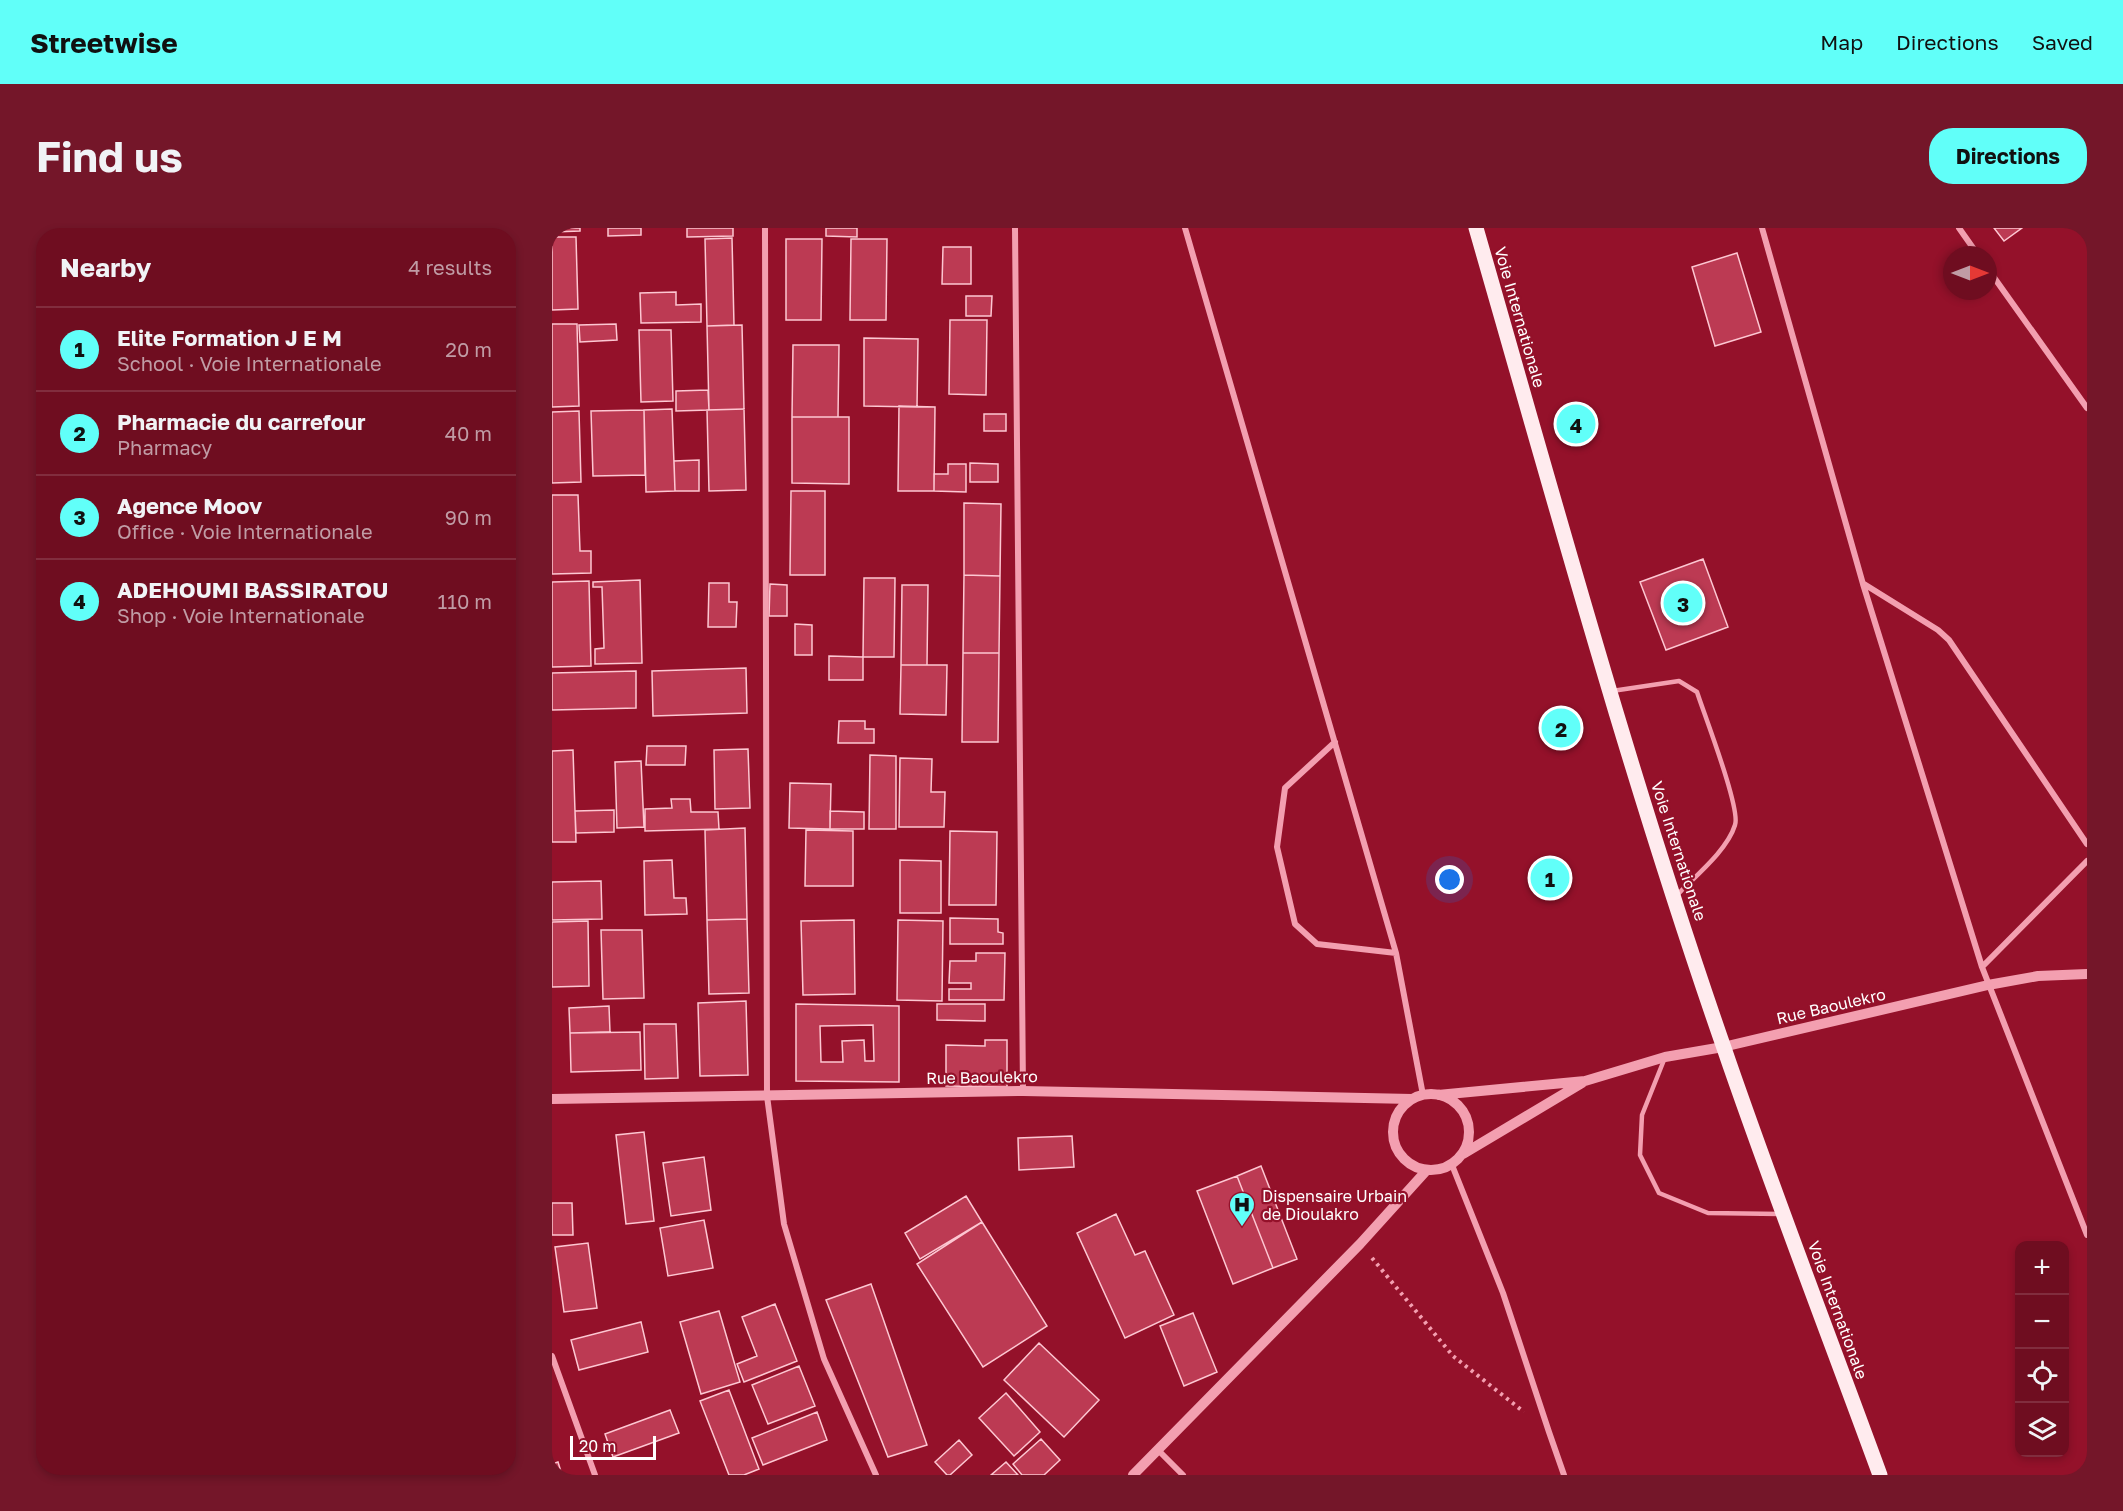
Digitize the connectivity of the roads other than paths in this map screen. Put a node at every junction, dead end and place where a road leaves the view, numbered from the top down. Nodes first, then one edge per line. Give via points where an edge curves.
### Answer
1 (765, 228) edge
2 (1015, 228) edge
3 (1185, 228) edge
4 (1476, 228) edge
5 (1762, 228) edge
6 (1959, 228) edge
7 (1972, 246) edge
8 (1997, 282) edge
9 (2087, 408) edge
10 (1863, 584) junction
11 (1609, 691) junction
12 (1335, 742) junction
13 (2087, 844) edge
14 (2087, 861) edge
15 (1675, 897) junction
16 (1396, 952) junction
17 (1982, 967) junction
18 (2087, 974) edge
19 (1988, 984) junction
20 (1723, 1047) junction
21 (1665, 1057) junction
22 (1585, 1081) junction
23 (1023, 1091) junction
24 (1423, 1095) junction
25 (1438, 1095) junction
26 (767, 1096) junction
27 (1412, 1099) junction
28 (552, 1100) edge
29 (1463, 1154) junction
30 (1452, 1165) junction
31 (1426, 1171) junction
32 (1784, 1214) junction
33 (2087, 1235) edge
34 (552, 1356) edge
35 (1159, 1451) junction
36 (595, 1475) edge
37 (876, 1475) edge
38 (1133, 1475) edge
39 (1183, 1475) edge
40 (1564, 1475) edge
41 (1880, 1475) edge

1 - 26 street
2 - 23 street
3 - 12 street
4 - 11 main road, Voie Internationale
5 - 10 street
6 - 7 street
8 - 9 street
10 - 13 street via 1949,640
10 - 17 street
11 - 15 main road, Voie Internationale
11 - 15 lane via 1679,681 1697,692 1732,797 1736,824 1722,849
12 - 16 street
12 - 16 street via 1285,788 1277,847 1295,924 1317,944
14 - 17 street
15 - 20 main road, Voie Internationale
16 - 24 street
17 - 19 street
18 - 19 street, Rue Baoulekro
19 - 20 street, Rue Baoulekro
19 - 33 street
20 - 21 street, Rue Baoulekro
20 - 32 main road, Voie Internationale
21 - 22 street, Rue Baoulekro
21 - 32 lane via 1641,1125 1640,1155 1659,1193 1708,1213
22 - 25 street, Rue Baoulekro
22 - 29 street, Rue Baoulekro
23 - 26 street, Rue Baoulekro
23 - 27 street, Rue Baoulekro
24 - 25 street
24 - 27 street
25 - 29 street via 1455,1102 1466,1118 1469,1136
26 - 28 street, Rue Baoulekro
26 - 37 street via 784,1224 824,1359
27 - 31 street via 1396,1117 1394,1141 1405,1161
29 - 30 street
30 - 31 street
30 - 40 street via 1503,1293
31 - 35 street
32 - 41 main road, Voie Internationale
34 - 36 street
35 - 38 street
35 - 39 street

